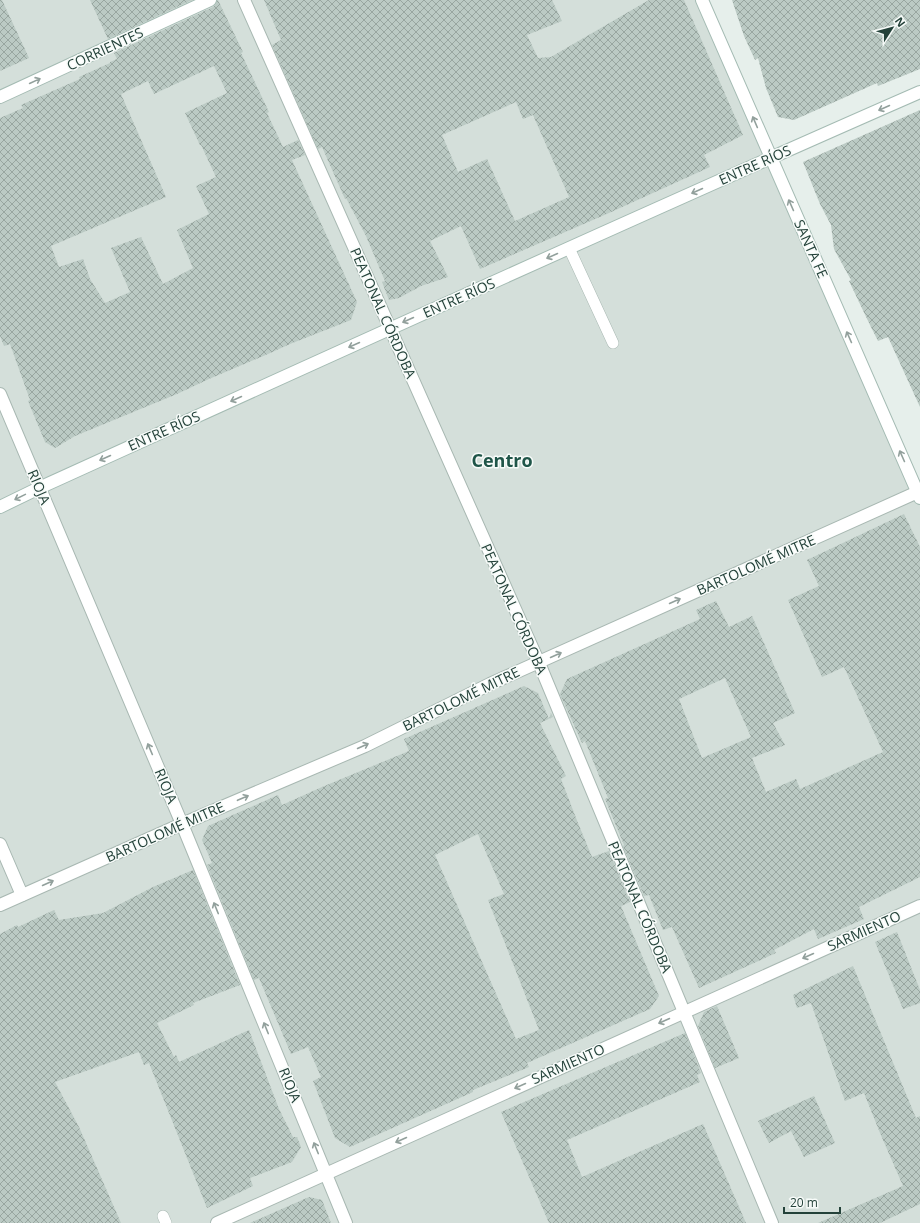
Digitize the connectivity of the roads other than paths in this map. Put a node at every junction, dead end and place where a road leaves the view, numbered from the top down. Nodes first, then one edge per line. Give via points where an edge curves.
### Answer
1 (210, 0) edge
2 (244, 0) edge
3 (702, 0) edge
4 (920, 92) edge
5 (0, 97) edge
6 (770, 158) junction
7 (569, 248) junction
8 (390, 329) junction
9 (613, 343) dead end
10 (0, 394) edge
11 (40, 488) junction
12 (919, 493) edge
13 (0, 507) edge
14 (538, 663) junction
15 (182, 824) junction
16 (0, 844) edge
17 (22, 895) junction
18 (0, 905) edge
19 (920, 906) edge
20 (684, 1012) junction
21 (326, 1174) junction
22 (217, 1223) edge
23 (346, 1223) edge
24 (772, 1223) edge

5 -> 1 street, CORRIENTES
2 - 8 street, PEATONAL CÓRDOBA
6 -> 3 street, SANTA FE
4 -> 6 street, ENTRE RÍOS
6 -> 7 street, ENTRE RÍOS
12 -> 6 street, SANTA FE
7 -> 8 street, ENTRE RÍOS
7 - 9 lane
8 -> 11 street, ENTRE RÍOS
8 - 14 street, PEATONAL CÓRDOBA
10 - 11 street, RIOJA
11 -> 13 street, ENTRE RÍOS
15 -> 11 street, RIOJA
14 -> 12 street, BARTOLOMÉ MITRE
15 -> 14 street, BARTOLOMÉ MITRE via 365,746
14 - 20 street, PEATONAL CÓRDOBA
17 -> 15 street, BARTOLOMÉ MITRE
21 -> 15 street, RIOJA
16 - 17 street
17 - 18 street, BARTOLOMÉ MITRE
19 -> 20 street, SARMIENTO
20 -> 21 street, SARMIENTO
20 - 24 street, PEATONAL CÓRDOBA
21 - 22 street, SARMIENTO
21 - 23 street, RIOJA

